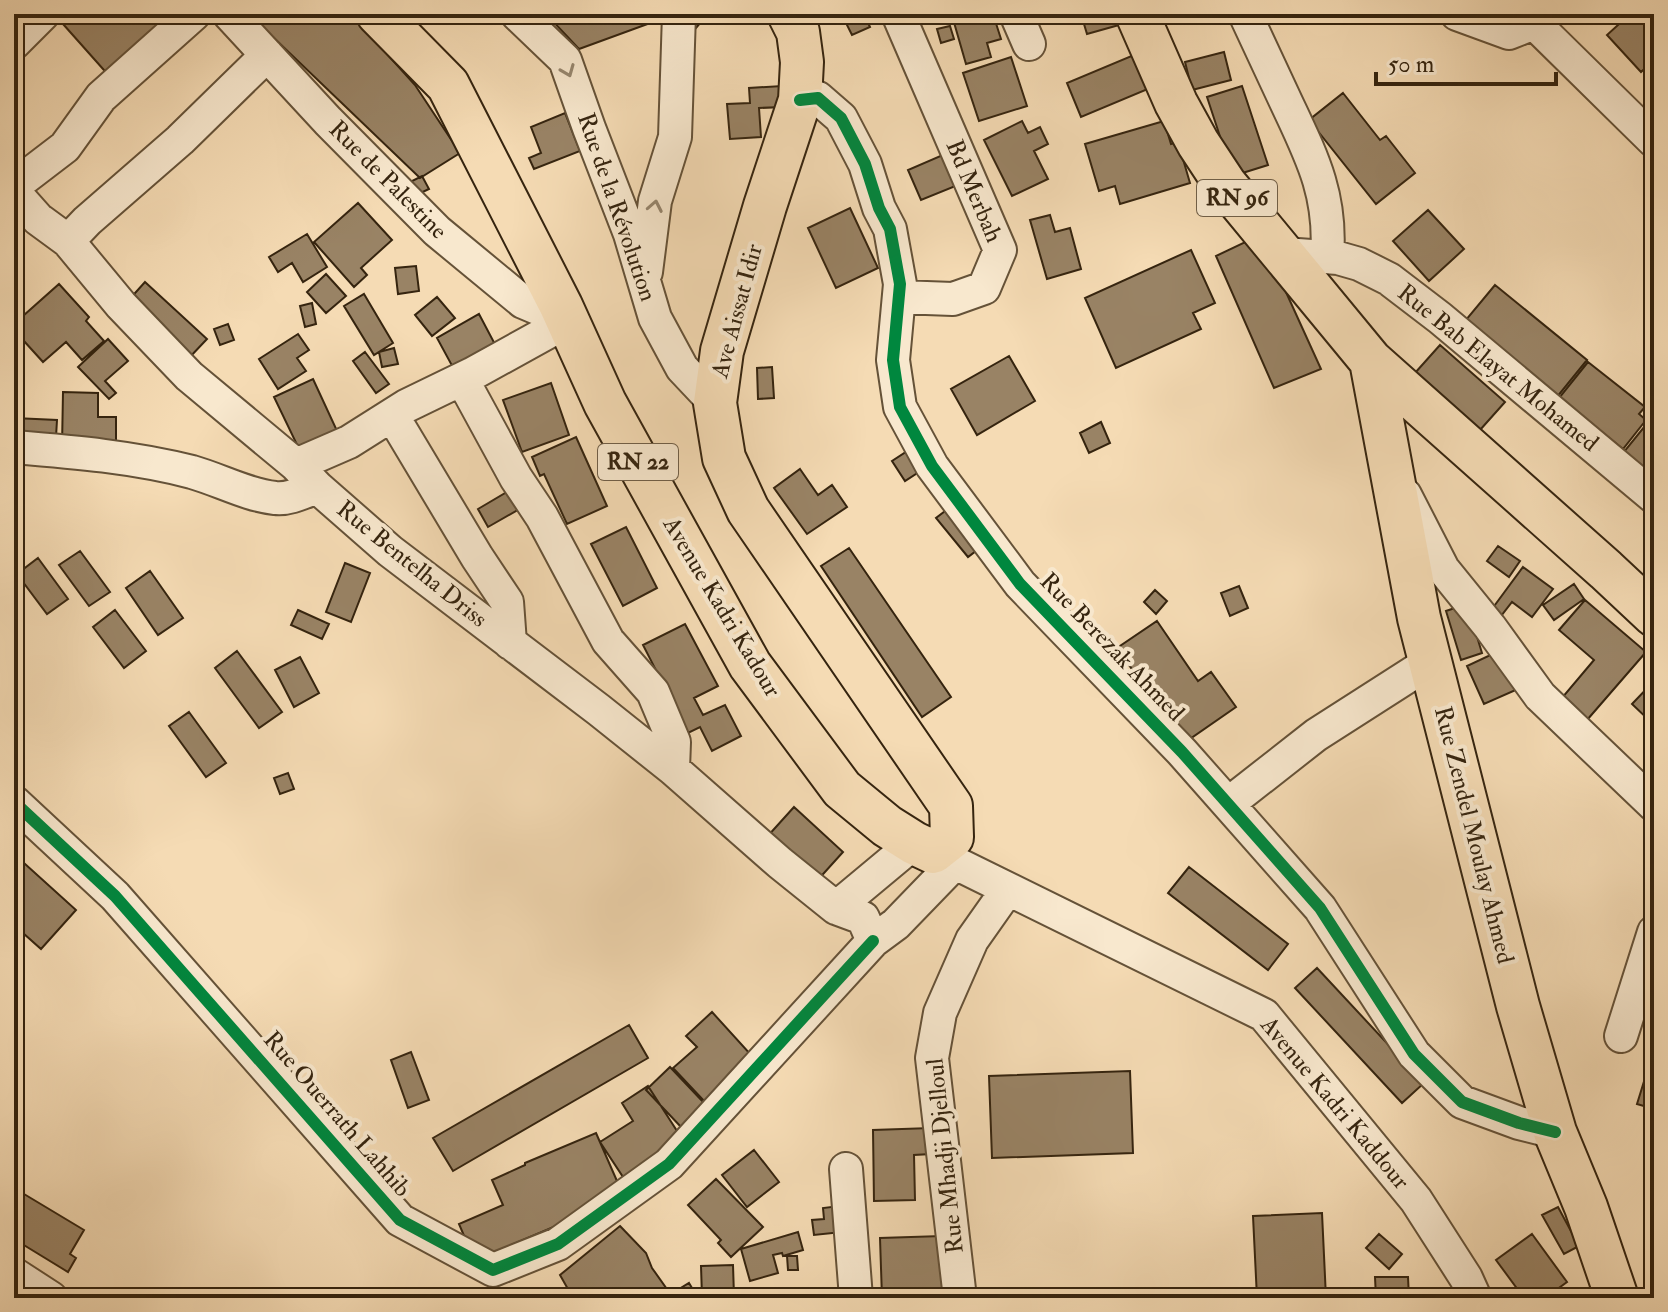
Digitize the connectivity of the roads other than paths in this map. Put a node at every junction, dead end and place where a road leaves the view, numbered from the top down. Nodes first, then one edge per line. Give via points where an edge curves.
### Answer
1 (43, 14) edge
2 (194, 14) edge
3 (229, 14) edge
4 (378, 14) edge
5 (517, 14) edge
6 (679, 14) edge
7 (789, 14) edge
8 (898, 14) edge
9 (1016, 14) edge
10 (1137, 14) edge
11 (1245, 14) edge
12 (1457, 14) edge
13 (1539, 19) edge
14 (14, 43) edge
15 (1029, 44) dead end
16 (267, 55) junction
17 (800, 100) junction
18 (1654, 141) edge
19 (14, 189) edge
20 (68, 241) junction
21 (1284, 254) junction
22 (1327, 257) junction
23 (645, 283) junction
24 (899, 297) junction
25 (568, 321) junction
26 (1371, 361) junction
27 (462, 379) junction
28 (715, 403) junction
29 (392, 415) junction
30 (14, 447) edge
31 (1390, 472) junction
32 (306, 476) junction
33 (1654, 497) edge
34 (1654, 615) edge
35 (510, 643) junction
36 (1430, 662) junction
37 (673, 769) junction
38 (14, 802) edge
39 (1228, 804) junction
40 (1654, 805) edge
41 (939, 849) junction
42 (1008, 889) junction
43 (836, 908) junction
44 (1654, 932) edge
45 (873, 941) junction
46 (1621, 1036) dead end
47 (1555, 1132) junction
48 (846, 1169) dead end
49 (14, 1274) edge
50 (51, 1298) edge
51 (856, 1298) edge
52 (960, 1298) edge
53 (1475, 1298) edge
54 (1617, 1298) edge

1 - 14 street
2 - 19 street via 101,97 65,147
3 - 16 street, Rue de Palestine
4 - 25 main road, Avenue Kadri Kadour / RN 22 via 448,85
5 -> 23 street, Rue de la Révolution via 565,60
23 -> 6 street via 655,201 675,137
7 - 17 main road, Ave Aissat Idir via 802,62
8 - 24 street, Bd Merbah via 1000,250 984,288 953,299
9 - 15 street
10 - 21 main road, RN 96 via 1198,143
11 - 22 street via 1321,181
12 - 13 street via 1509,33
13 - 18 street
16 - 20 street
16 - 25 street, Rue de Palestine via 437,231 523,302
17 - 24 street, Rue Berezak Ahmed via 818,98 841,118 865,164 890,229
17 - 28 main road, Ave Aissat Idir via 722,351
19 - 20 street, Rue Bentelha Driss via 38,219
20 - 32 street, Rue Bentelha Driss via 189,376
21 - 22 street, Rue Bab Elayat Mohamed
21 - 26 main road, RN 96
22 - 33 street, Rue Bab Elayat Mohamed via 1359,264 1389,279
23 - 28 street, Rue de la Révolution via 655,318 682,368
24 - 39 street, Rue Berezak Ahmed via 893,360 900,407 932,466 1020,584
25 - 27 street
25 - 41 main road, Avenue Kadri Kadour / RN 22 via 605,403 750,665 842,789 887,826
26 - 31 main road, Rue Zendel Moulay Ahmed
26 - 34 main road, RN 96
27 - 29 street
27 - 37 street via 608,641 653,692 674,742
28 - 41 main road, Ave Aissat Idir via 724,458 748,510 951,806
29 - 32 street
29 - 35 street via 507,602
30 - 32 street via 147,463 279,499
31 - 36 main road, Rue Zendel Moulay Ahmed
31 - 40 street via 1443,569 1540,696
32 - 35 street, Rue Bentelha Driss via 390,551
35 - 37 street, Rue Bentelha Driss
36 - 39 street via 1316,735
36 - 47 main road, Rue Zendel Moulay Ahmed
37 - 43 street, Rue Bentelha Driss
38 - 45 street, Rue Ouerrath Lahhib via 115,896 400,1220 493,1270 558,1244 669,1164
39 - 47 street, Rue Berezak Ahmed via 1320,908 1414,1054 1462,1102
41 - 42 street, Avenue Kadri Kaddour
41 - 43 street
41 - 45 street via 896,924
42 - 52 street, Rue Mhadji Djelloul via 972,940 940,1013 932,1058
42 - 53 street, Avenue Kadri Kaddour via 1264,1015 1416,1200
43 - 45 street, Rue Bentelha Driss via 863,918
44 - 46 street
47 - 54 main road, Rue Zendel Moulay Ahmed
48 - 51 street
49 - 50 street

